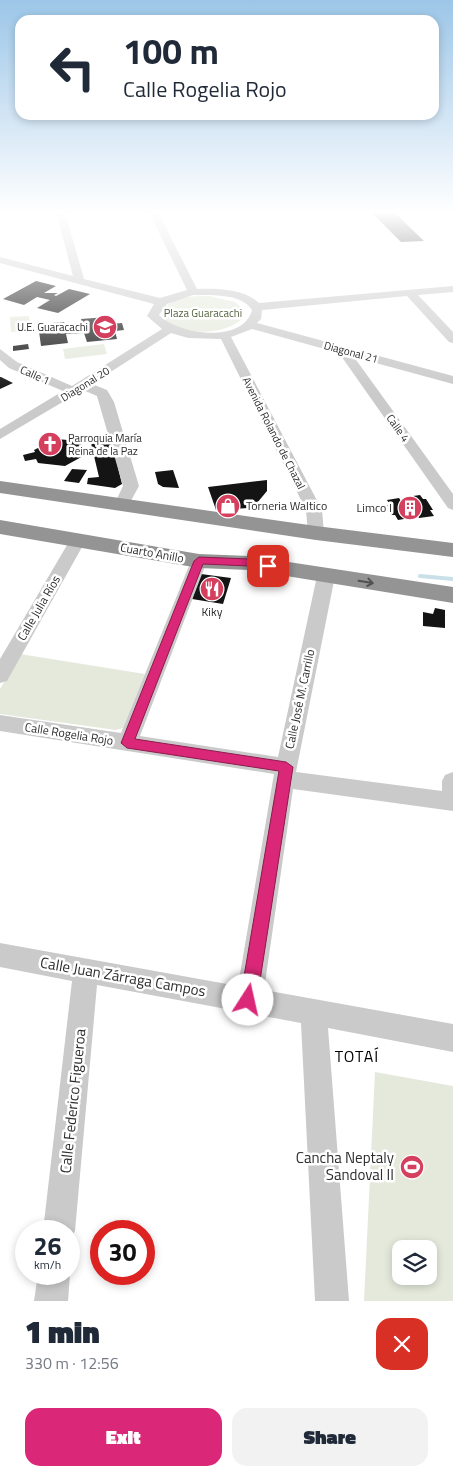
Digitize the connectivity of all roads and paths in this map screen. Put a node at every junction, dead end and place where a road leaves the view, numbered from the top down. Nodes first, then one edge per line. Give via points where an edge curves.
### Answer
1 (50, 273) edge
2 (77, 273) edge
3 (183, 273) edge
4 (79, 280) junction
5 (453, 289) edge
6 (193, 292) junction
7 (410, 293) junction
8 (161, 302) junction
9 (255, 307) junction
10 (250, 325) junction
11 (168, 330) junction
12 (224, 334) junction
13 (453, 339) edge
14 (343, 350) junction
15 (0, 353) edge
16 (453, 380) edge
17 (77, 388) junction
18 (0, 435) edge
19 (0, 487) edge
20 (0, 496) edge
21 (122, 505) junction
22 (453, 505) edge
23 (0, 519) edge
24 (0, 527) edge
25 (316, 533) junction
26 (78, 540) junction
27 (453, 550) edge
28 (199, 561) junction
29 (249, 562) junction
30 (326, 576) junction
31 (453, 595) edge
32 (0, 676) edge
33 (0, 722) edge
34 (127, 743) junction
35 (286, 773) junction
36 (453, 781) edge
37 (453, 802) edge
38 (0, 955) edge
39 (86, 970) junction
40 (248, 1000) junction
41 (314, 1014) junction
42 (453, 1038) edge
43 (60, 1220) edge
44 (53, 1285) edge
45 (51, 1301) edge
46 (332, 1301) edge

1 - 4 street
2 - 4 street
3 - 6 street
4 - 8 street
5 - 7 street
6 - 8 street
6 - 9 street via 231,294
7 - 9 street
7 - 13 street
8 - 11 street via 154,309 153,316
9 - 10 street via 257,313
10 - 12 street
10 - 14 street, Diagonal 21
11 - 12 street via 194,336
11 - 17 street, Diagonal 20
12 - 25 street, Avenida Rolando de Chazal via 314,510
14 - 16 street, Diagonal 21
14 - 22 street, Calle 4
15 - 17 street, Calle 1 via 13,365
17 - 18 street, Diagonal 20
17 - 21 street, Calle 1 via 102,393 107,402 131,486
19 - 21 highway
20 - 25 highway via 210,525
21 - 25 highway
23 - 29 highway
24 - 26 highway, Cuarto Anillo
25 - 27 highway
26 - 28 highway, Cuarto Anillo
26 - 32 street, Calle Julia Ríos
28 - 29 highway, Cuarto Anillo
28 - 34 street
29 - 30 highway, Cuarto Anillo
30 -> 31 highway, Cuarto Anillo
30 - 35 street, Calle José M. Carrillo
33 - 34 street, Calle Rogelia Rojo
34 - 35 street, Calle Rogelia Rojo
35 - 37 street, Calle Rogelia Rojo
35 - 40 street, Calle José M. Carrillo
36 - 37 street
38 - 39 street, Calle Juan Zárraga Campos
39 - 40 street, Calle Juan Zárraga Campos
39 - 43 street, Calle Federico Figueroa
40 - 41 street, Calle Juan Zárraga Campos
41 - 42 street, Calle Juan Zárraga Campos
41 - 46 street
44 - 45 street

